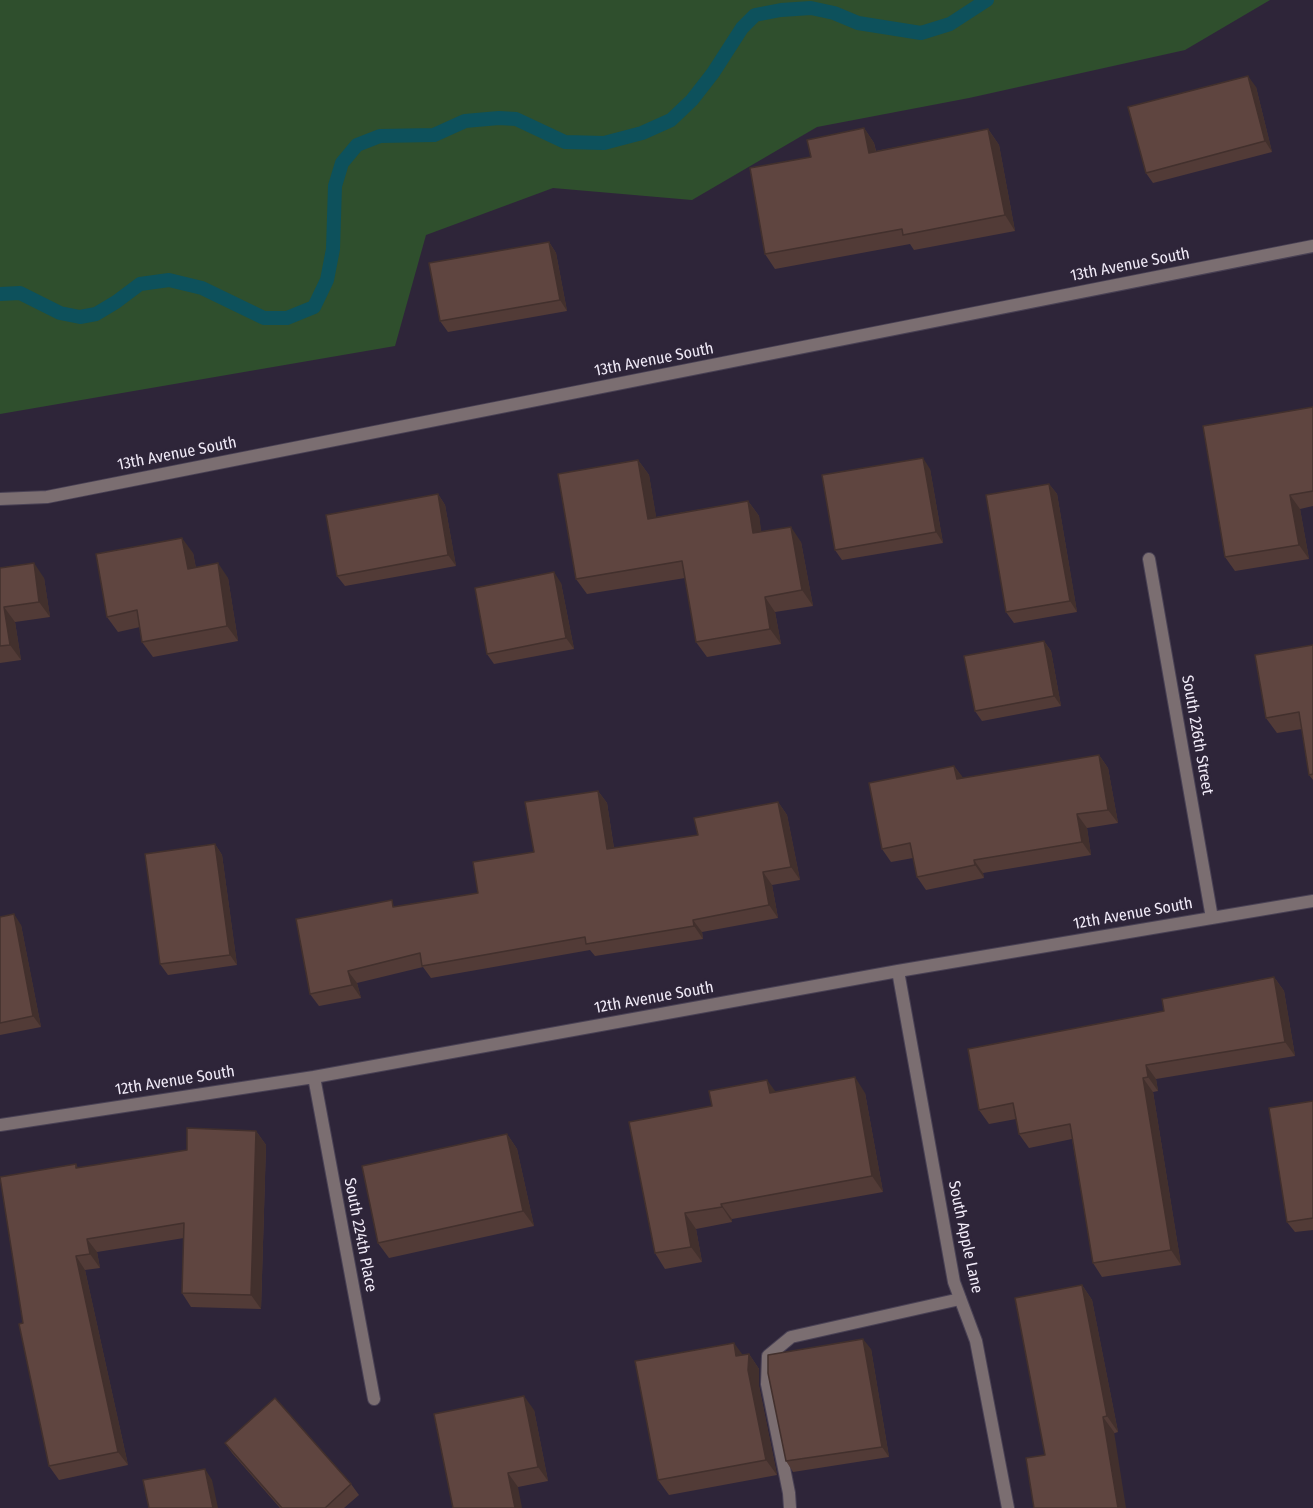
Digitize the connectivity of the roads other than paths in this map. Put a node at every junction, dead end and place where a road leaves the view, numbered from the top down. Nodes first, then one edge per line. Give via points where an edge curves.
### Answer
1 (1313, 246) edge
2 (0, 499) edge
3 (1149, 559) dead end
4 (1313, 901) edge
5 (1212, 918) junction
6 (898, 971) junction
7 (314, 1077) junction
8 (0, 1125) edge
9 (960, 1299) junction
10 (374, 1399) dead end
11 (790, 1508) edge
12 (1008, 1508) edge

1 - 2 street, 13th Avenue South via 59,495
3 - 5 street, South 226th Street
4 - 5 street, 12th Avenue South
5 - 6 street, 12th Avenue South
6 - 7 street, 12th Avenue South
6 - 9 street, South Apple Lane
7 - 8 street, 12th Avenue South
7 - 10 street, South 224th Place
9 - 11 street via 791,1337 768,1356 767,1384
9 - 12 street, South Apple Lane via 976,1341

